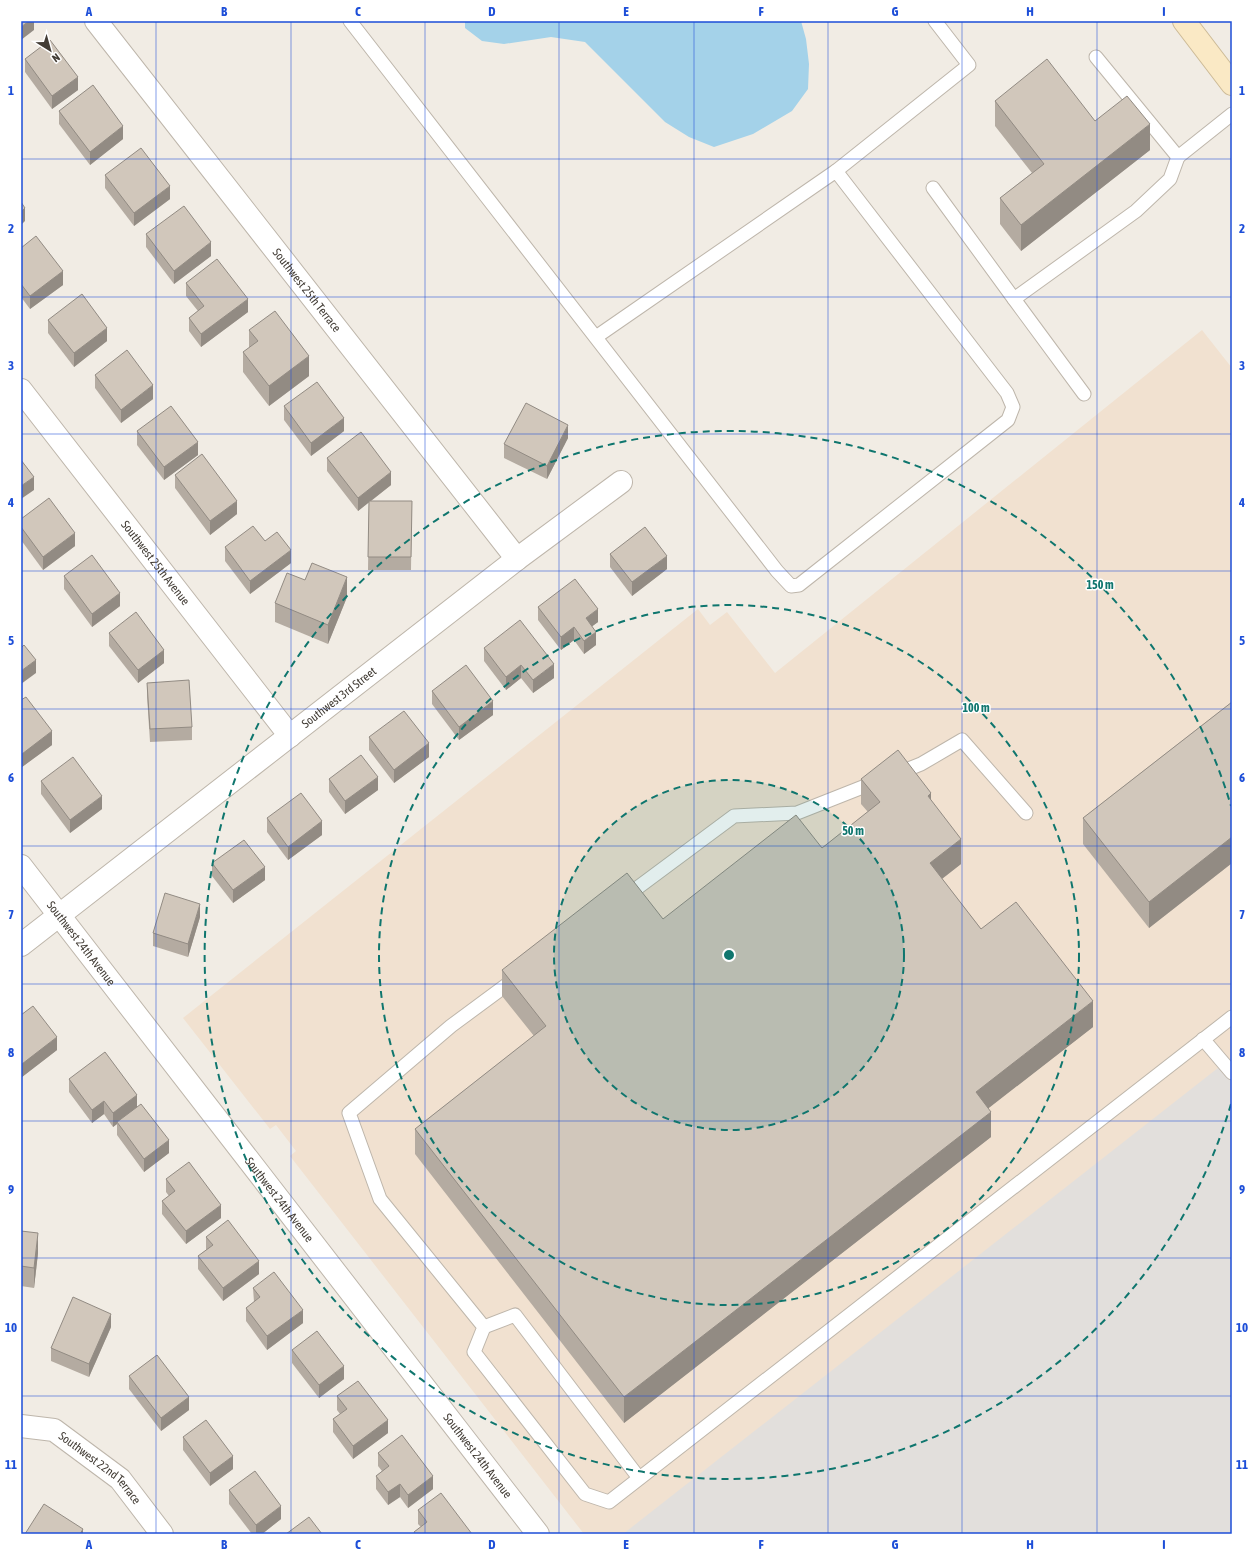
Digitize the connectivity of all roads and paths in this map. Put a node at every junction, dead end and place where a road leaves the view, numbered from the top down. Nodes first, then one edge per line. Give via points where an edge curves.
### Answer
1 (96, 21) edge
2 (350, 21) edge
3 (935, 21) edge
4 (1184, 21) edge
5 (1096, 56) dead end
6 (1232, 84) edge
7 (1232, 114) edge
8 (1178, 157) junction
9 (836, 171) junction
10 (933, 188) dead end
11 (1014, 299) junction
12 (596, 337) junction
13 (21, 390) edge
14 (1084, 394) dead end
15 (621, 482) dead end
16 (517, 559) junction
17 (290, 736) junction
18 (1026, 813) dead end
19 (21, 866) edge
20 (612, 907) edge
21 (59, 915) junction
22 (21, 945) edge
23 (528, 969) edge
24 (1232, 1017) edge
25 (1203, 1039) junction
26 (1232, 1073) edge
27 (484, 1327) junction
28 (21, 1426) edge
29 (639, 1478) junction
30 (162, 1534) edge
31 (538, 1534) edge

1 - 16 street, Southwest 25th Terrace
2 - 12 lane
3 - 9 lane via 970,65
4 - 6 street
5 - 8 lane
7 - 8 lane
8 - 11 lane via 1170,179 1136,211
9 - 12 lane
9 - 12 lane via 1007,393 1013,407 1008,420 799,585 791,586 785,581
10 - 11 lane
11 - 14 lane
13 - 17 street, Southwest 25th Avenue
15 - 16 street, Southwest 3rd Street
16 - 17 street, Southwest 3rd Street
17 - 21 street, Southwest 3rd Street
18 - 20 lane via 962,740 922,764 797,813 734,816
19 - 21 street, Southwest 24th Avenue
21 - 22 street, Southwest 3rd Street
21 - 31 street, Southwest 24th Avenue
23 - 27 lane via 452,1026 349,1113 380,1199
24 - 25 lane
25 - 26 lane
25 - 29 lane
27 - 29 lane via 516,1315
27 - 29 lane via 474,1352 585,1494 609,1502
28 - 30 street, Southwest 22nd Terrace via 54,1430 120,1479

